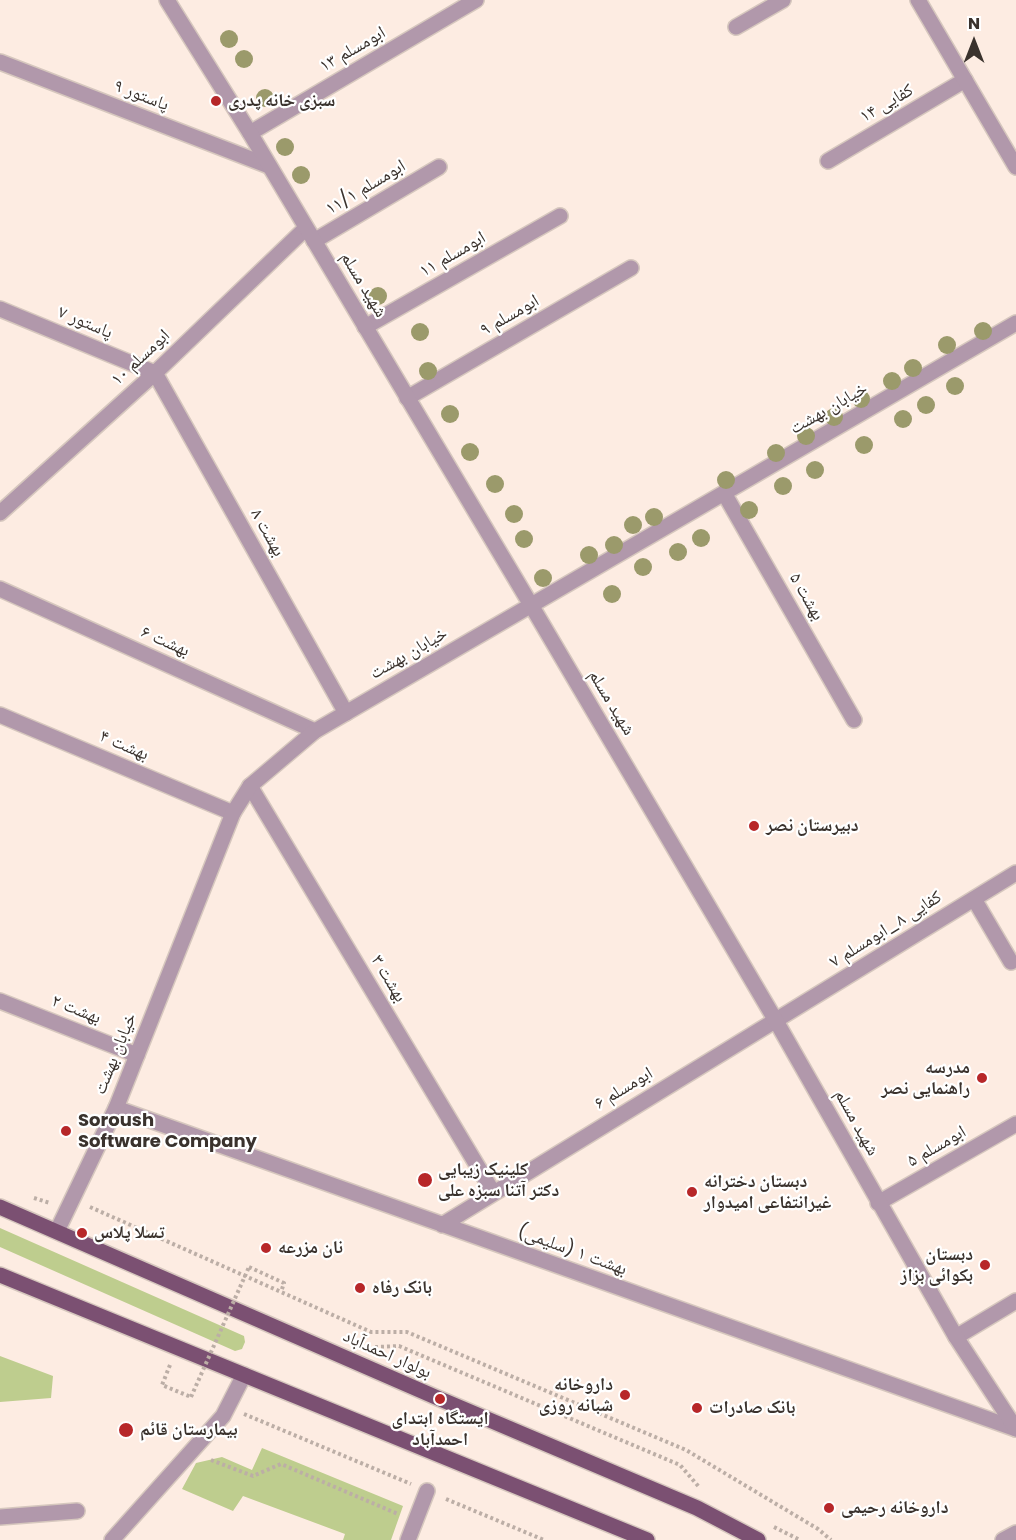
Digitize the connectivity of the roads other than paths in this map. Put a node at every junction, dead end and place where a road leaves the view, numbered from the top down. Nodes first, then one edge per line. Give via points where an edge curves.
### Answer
1 (167, 0) edge
2 (476, 0) edge
3 (783, 0) edge
4 (918, 0) edge
5 (736, 27) dead end
6 (0, 62) edge
7 (965, 80) junction
8 (250, 133) junction
9 (828, 161) dead end
10 (269, 166) junction
11 (1016, 167) edge
12 (439, 168) dead end
13 (560, 216) dead end
14 (310, 234) junction
15 (631, 268) dead end
16 (0, 309) edge
17 (1016, 323) edge
18 (365, 327) junction
19 (155, 373) junction
20 (407, 398) junction
21 (724, 493) junction
22 (0, 513) edge
23 (0, 589) edge
24 (531, 605) junction
25 (346, 713) junction
26 (0, 716) edge
27 (854, 720) dead end
28 (315, 731) junction
29 (250, 786) junction
30 (233, 813) junction
31 (1016, 873) edge
32 (974, 899) junction
33 (1011, 962) dead end
34 (0, 1001) edge
35 (776, 1021) junction
36 (137, 1055) junction
37 (116, 1108) junction
38 (1016, 1124) edge
39 (493, 1192) junction
40 (878, 1203) junction
41 (0, 1207) edge
42 (442, 1225) junction
43 (57, 1231) junction
44 (0, 1275) edge
45 (1016, 1301) edge
46 (956, 1337) junction
47 (244, 1375) junction
48 (1016, 1429) edge
49 (428, 1491) road end
50 (77, 1511) dead end
51 (0, 1517) edge
52 (1016, 1533) edge
53 (112, 1540) edge
54 (408, 1540) edge
55 (647, 1540) edge
56 (758, 1540) edge
57 (1003, 1540) edge

1 - 8 street, شهید مسلم
2 - 8 street, ابومسلم ۱۳
3 - 5 street
4 - 7 street
6 - 10 street, پاستور ۹
7 - 9 street, کفایی ۱۴
7 - 11 street
8 - 10 street, شهید مسلم
10 - 14 street, شهید مسلم
12 - 14 street, ابومسلم ۱۱/۱
13 - 18 street, ابومسلم ۱۱
14 - 18 street, شهید مسلم
14 - 19 street, ابومسلم ۱۰
15 - 20 street, ابومسلم ۹
16 - 19 street, پاستور ۷
17 - 21 street, خیابان بهشت
18 - 20 street, شهید مسلم
19 - 22 street, ابومسلم ۱۰
19 - 25 street, بهشت ۸
20 - 24 street, شهید مسلم
21 - 24 street, خیابان بهشت
21 - 27 street, بهشت ۵
23 - 28 street, بهشت ۶
24 - 25 street, خیابان بهشت
24 - 35 street, شهید مسلم
25 - 28 street, خیابان بهشت
26 - 30 street, بهشت ۴
28 - 29 street, خیابان بهشت
29 - 30 street, خیابان بهشت
29 - 39 street, بهشت ۳
30 - 36 street, خیابان بهشت
31 - 32 street, کفایی ۸_ابومسلم ۷
32 - 33 street
32 - 35 street, کفایی ۸_ابومسلم ۷
34 - 36 street, بهشت ۲
35 - 39 street, ابومسلم ۶
35 - 40 street, شهید مسلم
36 - 37 street, خیابان بهشت
37 - 42 street, بهشت ۱ (سلیمی)
37 - 43 street, خیابان بهشت
38 - 40 street, ابومسلم ۵
39 - 42 street, ابومسلم ۶
40 - 46 street, شهید مسلم
41 - 43 main road, بولوار احمدآباد
42 - 48 street, بهشت ۱ (سلیمی)
43 - 56 main road, بولوار احمدآباد via 697,1508
44 - 47 main road
45 - 46 street
46 - 48 street, شهید مسلم
47 - 53 street via 223,1416
47 - 55 main road
49 - 54 street
50 - 51 street
52 - 57 street

